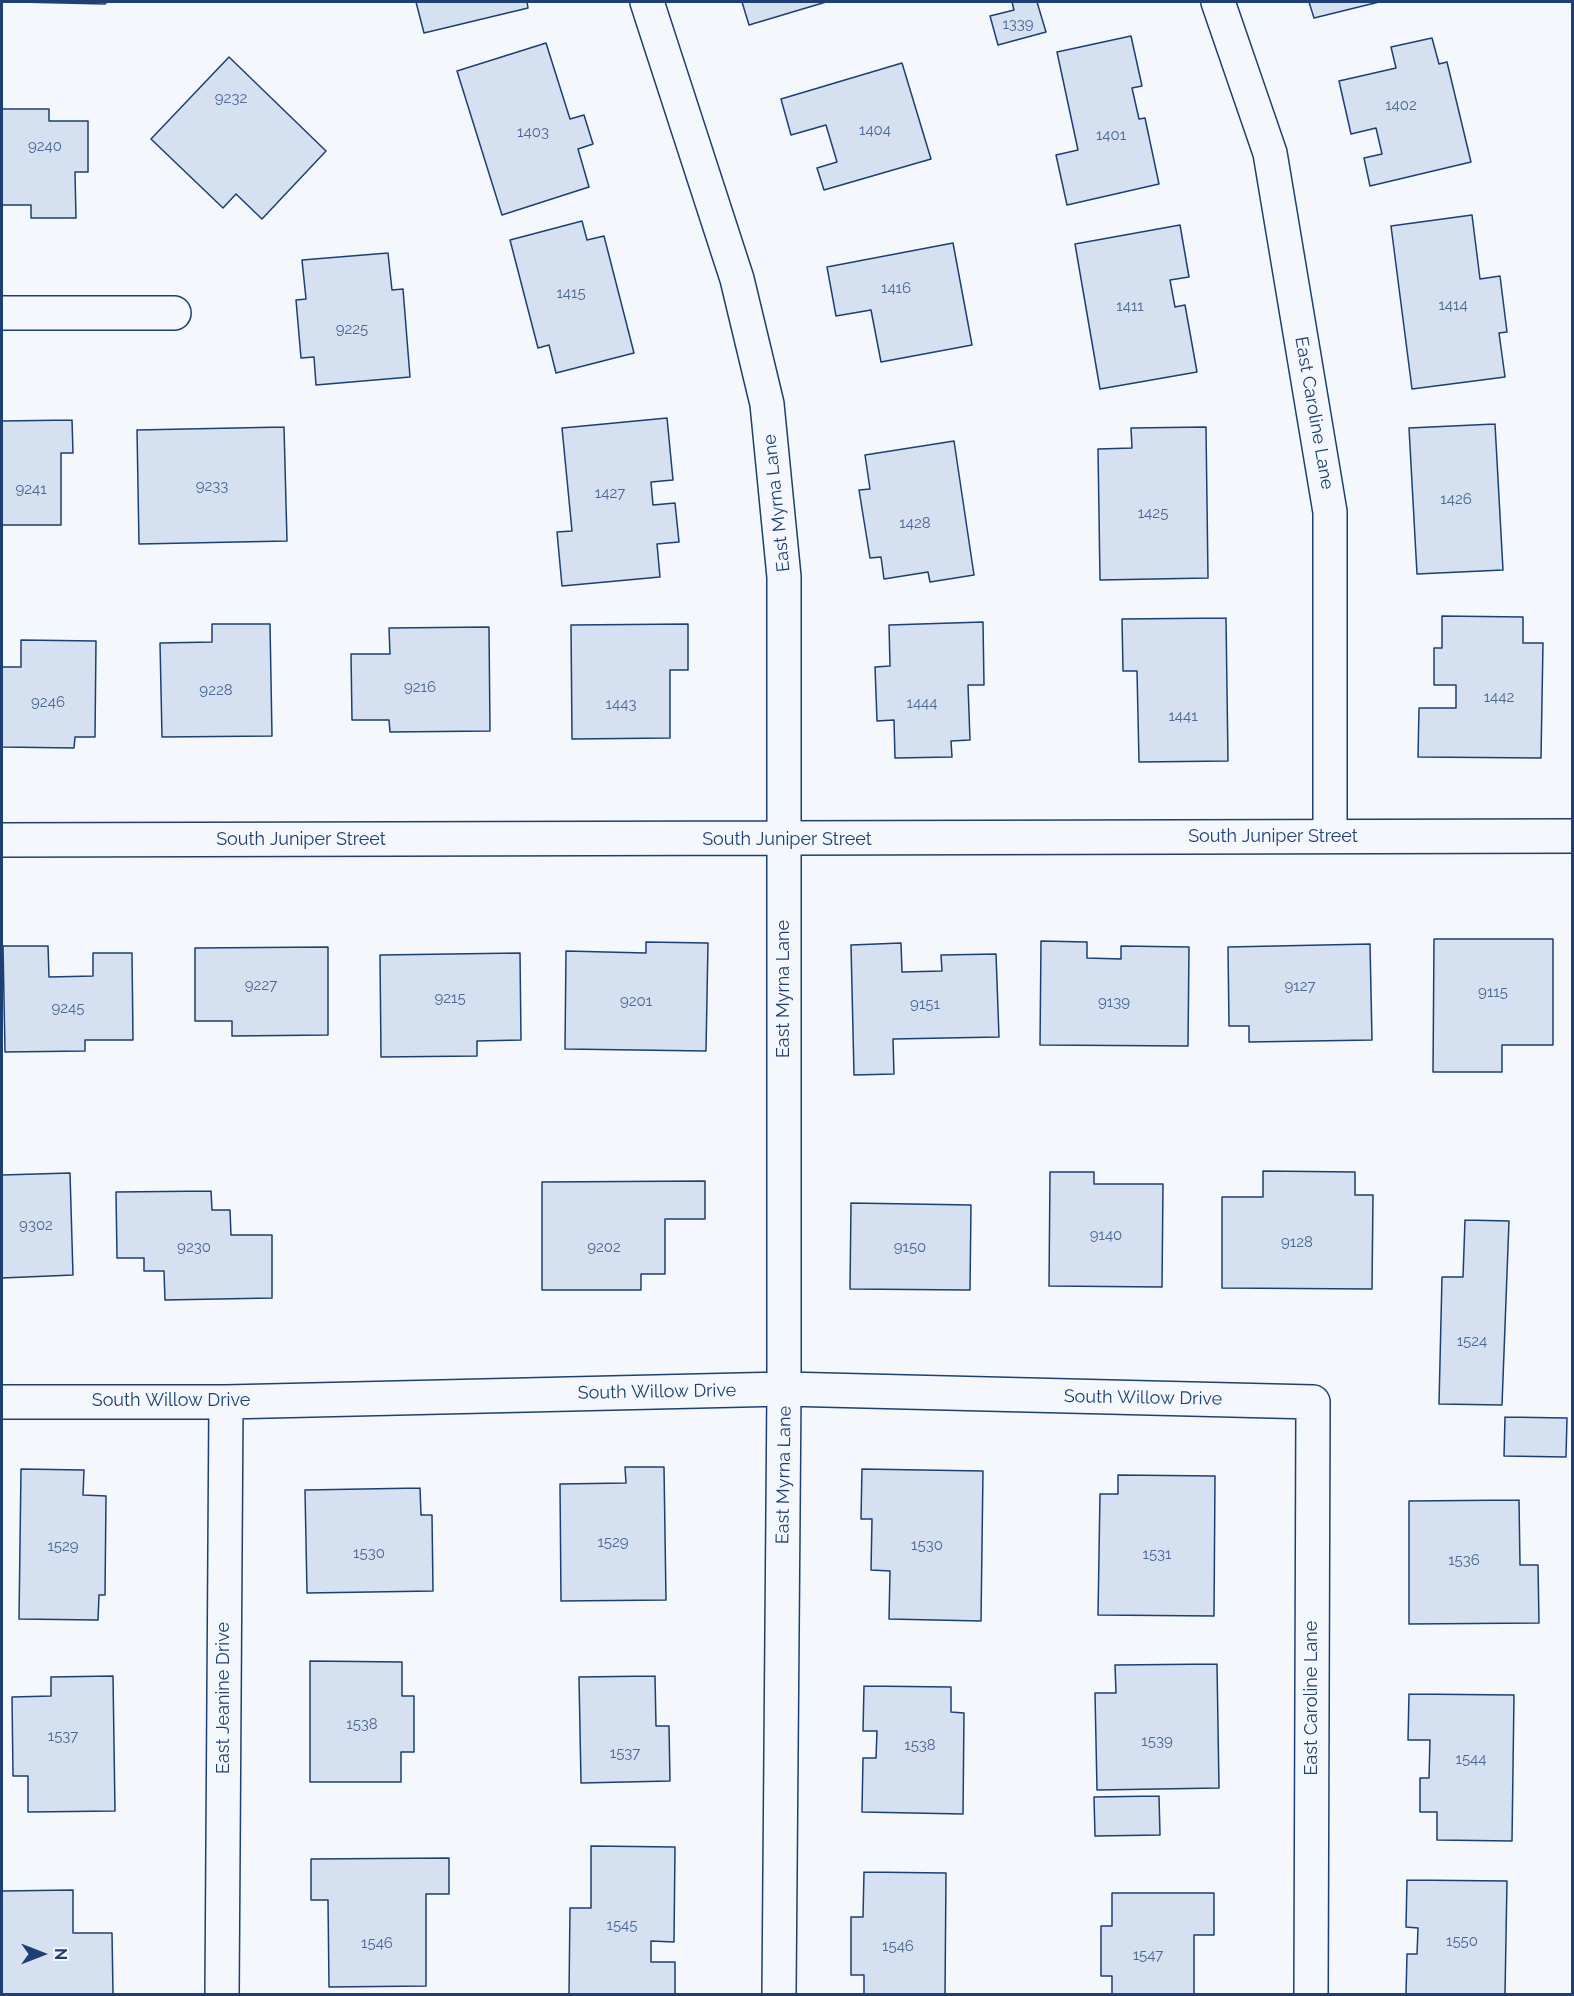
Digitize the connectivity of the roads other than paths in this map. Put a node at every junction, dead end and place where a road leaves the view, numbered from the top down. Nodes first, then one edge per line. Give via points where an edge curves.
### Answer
1 (647, 2) edge
2 (1218, 2) edge
3 (2, 314) edge
4 (174, 314) dead end
5 (1330, 836) junction
6 (1572, 836) edge
7 (2, 840) edge
8 (784, 840) junction
9 (784, 1389) junction
10 (2, 1402) edge
11 (226, 1402) junction
12 (1313, 1402) joint
13 (222, 1995) edge
14 (779, 1995) edge
15 (1311, 1995) edge

1 - 8 street, East Myrna Lane via 737,279 767,404 784,577
2 - 5 street, East Caroline Lane via 1270,153 1330,512
3 - 4 street
5 - 6 street, South Juniper Street
5 - 8 street, South Juniper Street
7 - 8 street, South Juniper Street
8 - 9 street, East Myrna Lane
9 - 11 street, South Willow Drive
9 - 12 street, South Willow Drive
9 - 14 street, East Myrna Lane
10 - 11 street, South Willow Drive
11 - 13 street, East Jeanine Drive
12 - 15 street, East Caroline Lane

